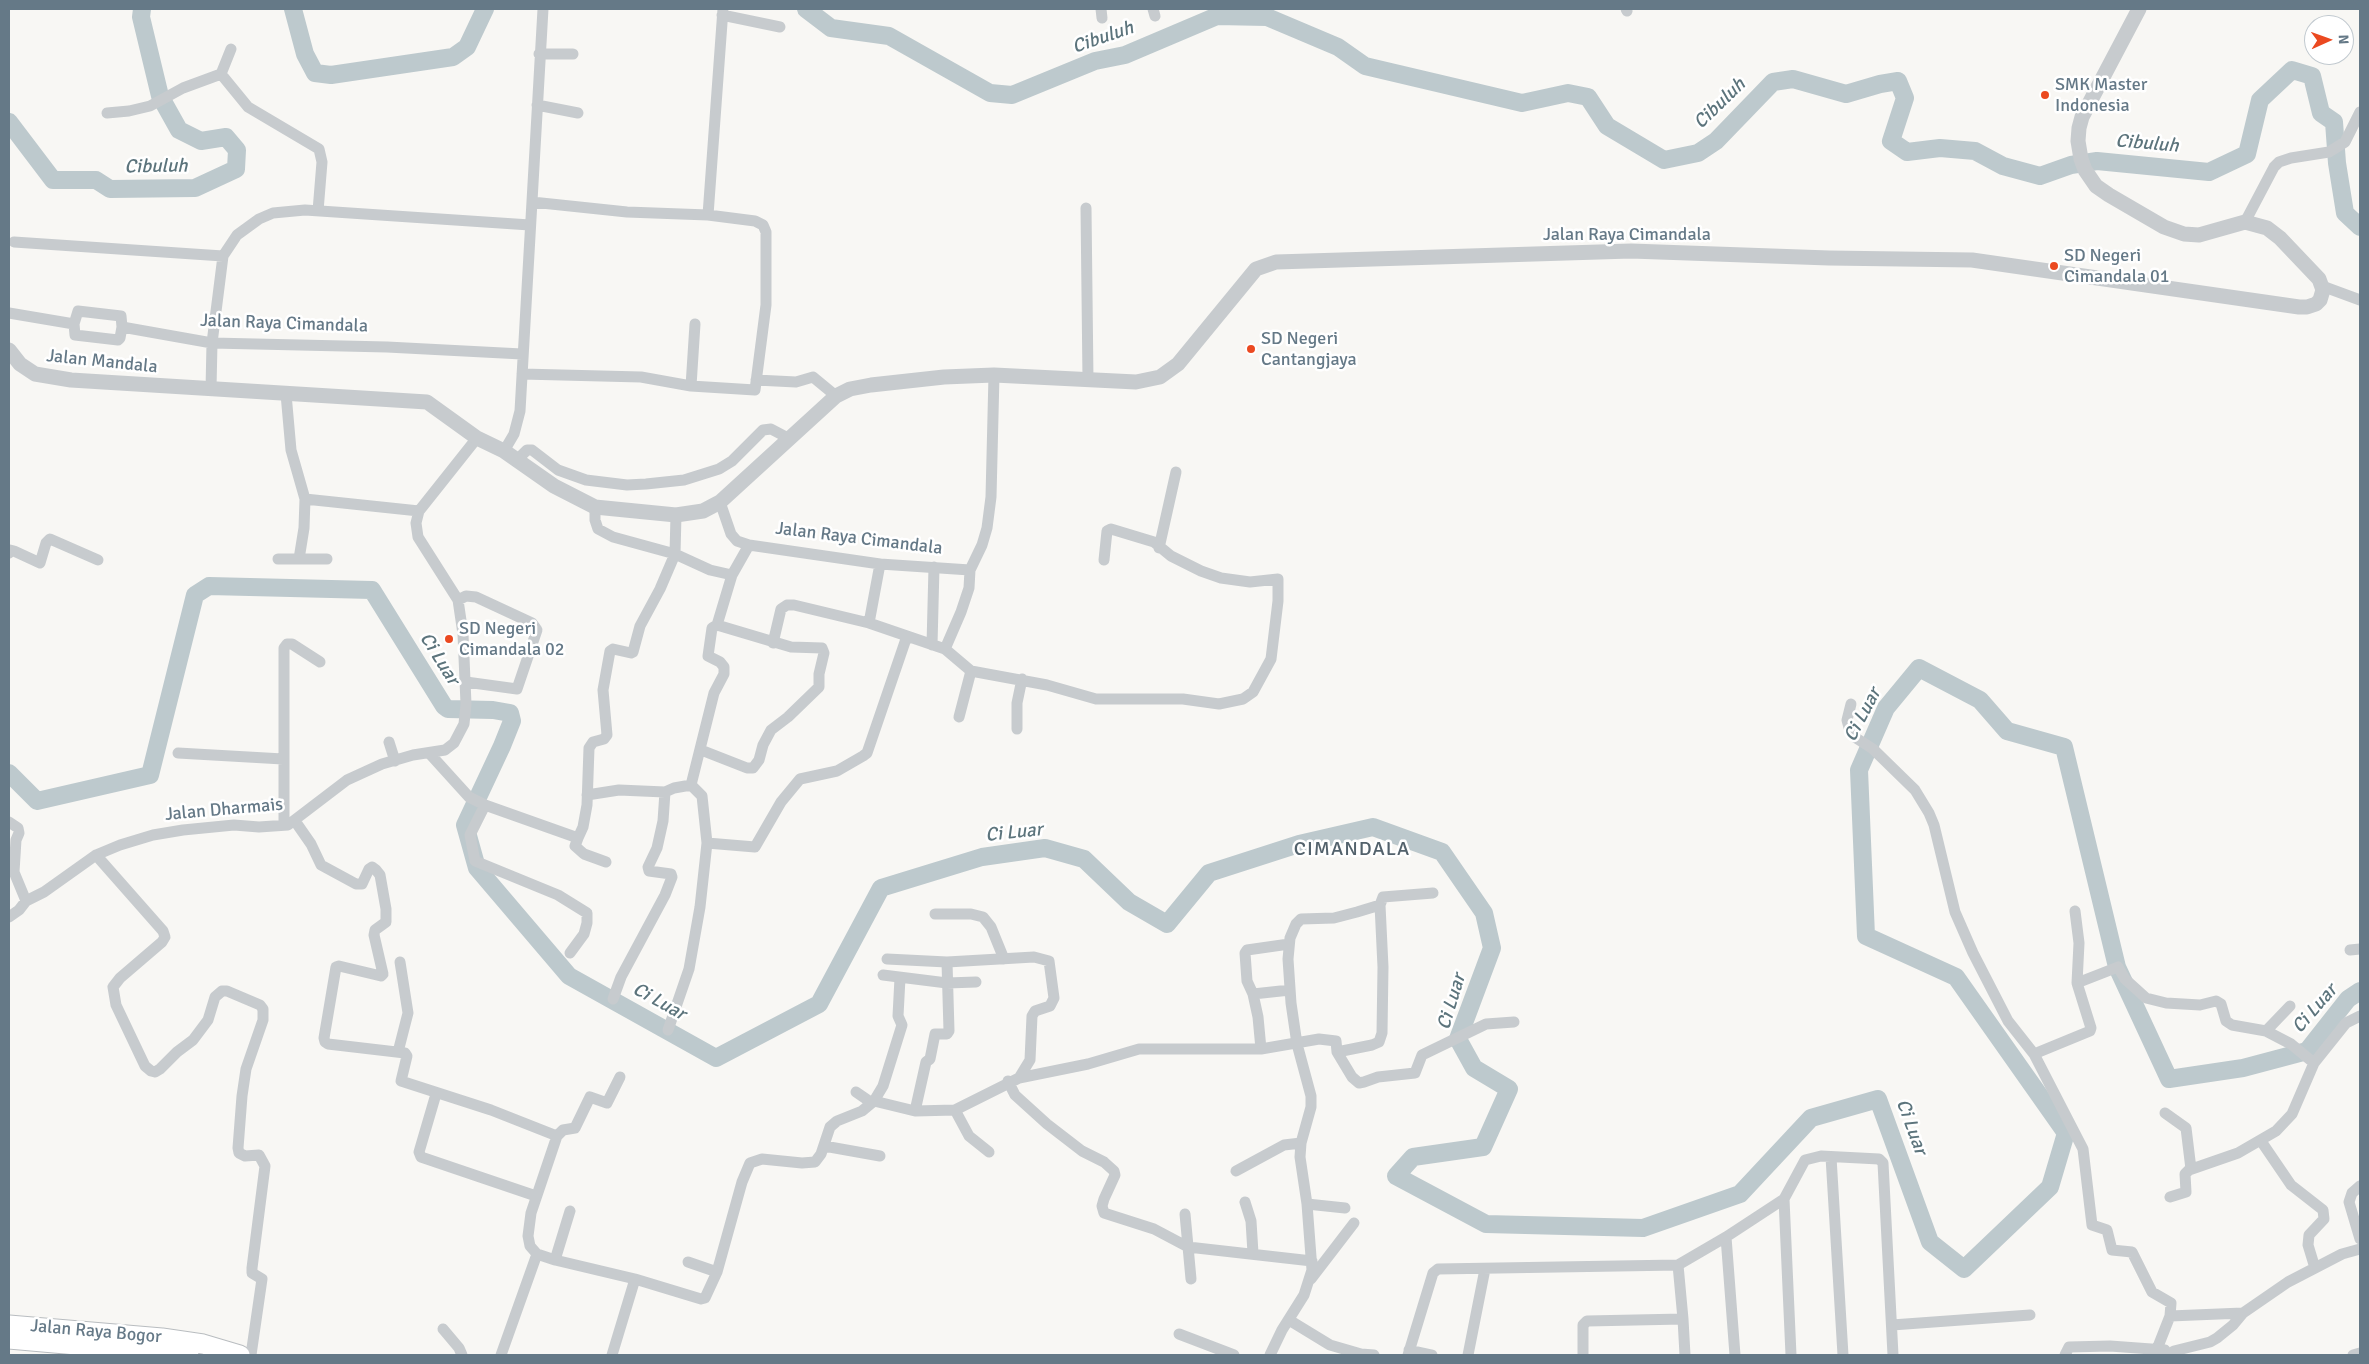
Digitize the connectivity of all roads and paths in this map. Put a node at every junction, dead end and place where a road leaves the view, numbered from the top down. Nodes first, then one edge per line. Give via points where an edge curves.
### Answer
1 (543, 9) edge
2 (2139, 9) edge
3 (723, 12) edge
4 (780, 27) dead end
5 (231, 49) dead end
6 (539, 54) junction
7 (573, 54) dead end
8 (221, 74) junction
9 (537, 105) junction
10 (2360, 112) edge
11 (107, 113) dead end
12 (578, 113) dead end
13 (532, 202) junction
14 (1086, 208) dead end
15 (318, 211) junction
16 (708, 215) junction
17 (2245, 222) junction
18 (530, 225) junction
19 (14, 242) dead end
20 (223, 256) junction
21 (2322, 286) junction
22 (2360, 300) edge
23 (9, 313) edge
24 (74, 324) junction
25 (695, 324) dead end
26 (122, 327) junction
27 (212, 343) junction
28 (9, 350) edge
29 (522, 354) junction
30 (522, 374) junction
31 (994, 375) junction
32 (756, 380) junction
33 (1088, 380) junction
34 (691, 386) junction
35 (171, 387) joint
36 (211, 389) junction
37 (286, 394) junction
38 (836, 396) junction
39 (477, 438) junction
40 (790, 439) junction
41 (504, 451) junction
42 (516, 461) junction
43 (558, 470) junction
44 (1176, 472) dead end
45 (554, 486) junction
46 (305, 500) junction
47 (720, 502) junction
48 (595, 507) junction
49 (419, 511) junction
50 (676, 515) junction
51 (749, 545) junction
52 (1159, 548) junction
53 (9, 553) edge
54 (675, 554) junction
55 (299, 558) junction
56 (278, 559) dead end
57 (98, 560) dead end
58 (327, 560) dead end
59 (1104, 560) dead end
60 (880, 564) junction
61 (934, 567) junction
62 (970, 570) junction
63 (732, 575) junction
64 (458, 600) junction
65 (869, 623) junction
66 (717, 625) junction
67 (907, 636) junction
68 (773, 643) junction
69 (932, 645) junction
70 (949, 653) junction
71 (320, 662) dead end
72 (971, 671) junction
73 (1022, 680) junction
74 (466, 682) junction
75 (1851, 704) dead end
76 (959, 717) dead end
77 (1017, 729) dead end
78 (389, 742) dead end
79 (701, 750) junction
80 (178, 753) dead end
81 (430, 754) junction
82 (284, 759) junction
83 (395, 761) junction
84 (691, 785) junction
85 (665, 792) junction
86 (587, 795) junction
87 (478, 801) junction
88 (9, 822) edge
89 (290, 823) junction
90 (578, 838) junction
91 (707, 843) junction
92 (96, 855) junction
93 (606, 862) dead end
94 (1433, 892) dead end
95 (26, 900) junction
96 (1380, 905) junction
97 (2075, 911) dead end
98 (934, 914) dead end
99 (9, 917) edge
100 (1289, 944) junction
101 (570, 953) dead end
102 (887, 959) dead end
103 (1004, 959) junction
104 (400, 962) dead end
105 (946, 962) junction
106 (883, 975) dead end
107 (900, 978) junction
108 (976, 982) dead end
109 (2080, 982) junction
110 (947, 983) junction
111 (1290, 990) junction
112 (1253, 994) junction
113 (613, 999) dead end
114 (2290, 1006) dead end
115 (2360, 1016) edge
116 (1514, 1022) dead end
117 (668, 1030) dead end
118 (2266, 1030) junction
119 (1297, 1044) junction
120 (1260, 1049) junction
121 (398, 1052) junction
122 (1338, 1052) junction
123 (2034, 1054) junction
124 (2312, 1061) junction
125 (620, 1077) dead end
126 (1013, 1079) junction
127 (856, 1092) dead end
128 (436, 1094) junction
129 (873, 1102) junction
130 (955, 1110) junction
131 (915, 1111) junction
132 (2165, 1113) dead end
133 (558, 1136) junction
134 (2261, 1141) junction
135 (1301, 1143) junction
136 (824, 1146) junction
137 (989, 1152) dead end
138 (880, 1156) dead end
139 (1831, 1157) junction
140 (2191, 1169) junction
141 (1236, 1171) dead end
142 (2360, 1186) edge
143 (536, 1196) junction
144 (2170, 1197) dead end
145 (1784, 1199) junction
146 (1245, 1202) dead end
147 (1307, 1204) junction
148 (1345, 1208) dead end
149 (570, 1211) dead end
150 (1185, 1214) dead end
151 (1354, 1223) dead end
152 (1726, 1238) junction
153 (2360, 1239) edge
154 (1188, 1246) junction
155 (2360, 1249) edge
156 (537, 1254) junction
157 (1253, 1254) junction
158 (555, 1260) junction
159 (1312, 1261) junction
160 (688, 1262) dead end
161 (1678, 1265) junction
162 (2316, 1268) junction
163 (1485, 1269) junction
164 (717, 1272) junction
165 (635, 1279) junction
166 (1191, 1280) dead end
167 (1308, 1281) junction
168 (2243, 1312) junction
169 (2030, 1315) dead end
170 (2170, 1316) junction
171 (1683, 1319) junction
172 (1289, 1320) junction
173 (9, 1325) edge
174 (1892, 1325) junction
175 (442, 1329) dead end
176 (1179, 1334) dead end
177 (9, 1339) edge
178 (2157, 1349) junction
179 (102, 1351) edge
180 (1409, 1353) edge
181 (2174, 1353) edge
182 (2360, 1353) edge
183 (189, 1355) edge
184 (240, 1355) edge
185 (251, 1355) edge
186 (462, 1355) edge
187 (501, 1355) edge
188 (612, 1355) edge
189 (1234, 1355) edge
190 (1270, 1355) edge
191 (1374, 1355) edge
192 (1432, 1355) edge
193 (1468, 1355) edge
194 (1583, 1355) edge
195 (1685, 1355) edge
196 (1735, 1355) edge
197 (1791, 1355) edge
198 (1843, 1355) edge
199 (1892, 1355) edge
200 (2065, 1355) edge
201 (2353, 1355) edge

1 - 6 street
2 - 17 street via 2082,118 2079,128 2083,165 2096,186 2164,227 2199,235
3 - 4 street
3 - 16 street
5 - 8 street
6 - 7 street
6 - 9 street
8 - 11 street via 150,106
8 - 15 street via 248,107 319,149 322,162
9 - 12 street
9 - 13 street
10 - 17 street via 2345,142 2329,152 2279,162
13 - 16 street via 627,212
13 - 18 street
14 - 33 street
15 - 18 street
15 - 20 street via 273,213 258,219 237,235
16 - 32 street via 755,221 763,225 766,232 766,305
17 - 21 street via 2274,232 2310,267
18 - 29 street
19 - 20 street
20 - 27 street
21 - 22 street
21 - 33 street, Jalan Raya Cimandala via 2320,300 2308,307 1972,260 1632,251 1276,262 1256,269 1170,372 1136,382
23 - 24 street
24 - 26 street via 75,335 118,340
24 - 26 street via 76,312 80,311 121,316
25 - 34 street
26 - 27 street, Jalan Raya Cimandala
27 - 29 street, Jalan Raya Cimandala
27 - 36 street
28 - 35 street, Jalan Mandala via 20,364 40,375
29 - 30 street
30 - 34 street via 641,377
30 - 41 street via 518,425
31 - 33 street, Jalan Raya Cimandala
31 - 38 street, Jalan Raya Cimandala via 872,385 850,389
31 - 62 street via 991,497 987,528
32 - 34 street via 754,390 750,391
32 - 38 street via 796,382 813,377
35 - 36 street, Jalan Raya Cimandala
36 - 37 street, Jalan Raya Cimandala
37 - 39 street, Jalan Raya Cimandala via 427,402
37 - 46 street via 291,450
38 - 40 street, Jalan Raya Cimandala
39 - 41 street, Jalan Raya Cimandala
39 - 49 street
40 - 43 street via 771,429 763,430 732,461 719,469 684,480 627,485 586,480
40 - 47 street, Jalan Raya Cimandala
41 - 42 street, Jalan Raya Cimandala
42 - 43 street via 527,450 532,450
42 - 45 street, Jalan Raya Cimandala
43 - 45 street
44 - 52 street
45 - 48 street, Jalan Raya Cimandala
46 - 49 street
46 - 55 street
47 - 50 street, Jalan Raya Cimandala via 703,511
47 - 51 street, Jalan Raya Cimandala via 731,534 737,541
48 - 50 street, Jalan Raya Cimandala
48 - 54 street via 598,529 613,537
49 - 64 street via 416,523 418,537
50 - 54 street
51 - 60 street, Jalan Raya Cimandala
51 - 63 street
52 - 59 street via 1154,542 1108,529
52 - 73 street via 1221,578 1250,582 1278,579 1271,659 1253,692 1243,699 1225,703 1149,698 1108,700
53 - 57 street via 14,550 40,563 50,539
54 - 63 street via 710,570
54 - 86 street via 643,619 633,652 610,651 603,690 607,735 593,742 589,748
55 - 56 street
55 - 58 street
60 - 61 street, Jalan Raya Cimandala
60 - 65 street
61 - 62 street, Jalan Raya Cimandala
61 - 69 street
62 - 70 street
63 - 66 street
64 - 74 street
64 - 74 street via 466,596 476,597 532,623 537,630 517,688
65 - 67 street
65 - 68 street via 787,604 781,608
66 - 68 street
66 - 79 street via 712,628 708,656 720,662 724,674 714,693
67 - 69 street
67 - 91 street via 867,753 837,771 800,779 781,802 755,847
68 - 79 street via 822,648 819,686 771,730 753,768
69 - 70 street
70 - 72 street
71 - 82 street via 292,644 284,648
72 - 73 street
72 - 76 street
73 - 77 street via 1017,703
74 - 81 street, Jalan Dharmais via 464,724 449,748
75 - 123 street via 1848,725 1856,738 1873,749 1915,790 1925,806 1934,825 1955,912 2008,1021
78 - 83 street
79 - 84 street
80 - 82 street
81 - 83 street, Jalan Dharmais
81 - 87 street
82 - 89 street
83 - 89 street, Jalan Dharmais via 347,780
84 - 85 street
84 - 91 street via 702,796
85 - 86 street via 626,790
85 - 113 street via 657,848 648,867 650,871 671,874 672,877 625,968
86 - 90 street via 585,818
87 - 90 street
87 - 101 street via 470,835 475,861 558,894 587,913 584,934
88 - 95 street via 18,828 14,872
89 - 92 street, Jalan Dharmais via 183,830 145,837
89 - 121 street via 311,844 321,865 356,884 362,884 369,869 376,870 380,875 386,909 386,922 375,930 374,935 383,974 336,967 325,1042
90 - 93 street via 575,846 584,854
91 - 117 street via 689,969
92 - 95 street, Jalan Dharmais via 44,892
92 - 185 street via 164,931 162,942 113,987 116,1005 151,1071 160,1070 192,1040 208,1020 215,997 222,991 264,1009 246,1069 238,1148 239,1153 245,1156 259,1155 265,1166 252,1264 252,1273 262,1279
94 - 96 street via 1383,897
95 - 99 street, Jalan Dharmais
96 - 100 street via 1334,918 1301,919
96 - 122 street via 1382,1034 1379,1042 1372,1045
97 - 109 street
98 - 103 street via 983,917 992,927
100 - 111 street
100 - 112 street via 1246,951 1247,981
102 - 105 street
103 - 105 street
103 - 126 street via 1046,958 1051,965 1053,1002 1032,1016 1030,1060
104 - 121 street via 408,1013
105 - 110 street
106 - 107 street
107 - 110 street
107 - 129 street via 898,1016 902,1025 883,1086
108 - 110 street
109 - 118 street via 2118,968 2146,998 2200,1005 2216,1001 2221,1004 2226,1021 2232,1025
109 - 123 street via 2091,1030
110 - 131 street via 949,1031 935,1034
111 - 112 street
111 - 119 street
112 - 120 street
114 - 118 street
115 - 124 street via 2346,1024
116 - 122 street via 1490,1022 1422,1055 1415,1073 1378,1077 1359,1083
118 - 124 street via 2292,1044
119 - 120 street
119 - 122 street via 1319,1039 1335,1040
119 - 135 street via 1311,1096
120 - 126 street via 1139,1049 1088,1064
121 - 128 street via 407,1056 401,1081
123 - 170 street via 2083,1149 2092,1225 2107,1230 2112,1250 2129,1251 2136,1256 2152,1292 2170,1302
124 - 134 street via 2292,1114 2276,1132
125 - 133 street via 607,1103 590,1097 575,1128 563,1130
126 - 130 street
126 - 154 street via 1015,1095 1054,1130 1114,1171 1102,1206 1104,1213 1154,1229
127 - 129 street
128 - 133 street via 491,1110
128 - 143 street via 419,1152 421,1158
129 - 131 street
129 - 136 street via 830,1127
130 - 131 street
130 - 137 street via 969,1136
132 - 140 street via 2186,1128
133 - 143 street
134 - 140 street via 2226,1158
134 - 162 street via 2291,1185 2324,1210 2324,1219 2309,1235 2308,1245
135 - 141 street via 1284,1145
135 - 147 street
136 - 138 street
136 - 164 street via 819,1158 810,1163 762,1159 750,1163
139 - 145 street via 1805,1160
139 - 174 street via 1880,1159 1883,1163
139 - 198 street
140 - 144 street via 2185,1174 2186,1192
142 - 153 street via 2348,1202
143 - 156 street via 528,1236 530,1246
145 - 152 street
145 - 197 street
146 - 157 street via 1251,1221
147 - 148 street
147 - 159 street
149 - 158 street
150 - 154 street
151 - 167 street
152 - 161 street
152 - 196 street
154 - 157 street
154 - 166 street
155 - 162 street via 2342,1254
156 - 158 street
156 - 187 street
157 - 159 street
158 - 165 street
159 - 167 street
160 - 164 street
161 - 163 street
161 - 171 street
162 - 168 street
163 - 180 street via 1438,1269 1433,1273
163 - 193 street
164 - 165 street via 701,1299
165 - 188 street
167 - 172 street via 1304,1295
168 - 170 street
168 - 181 street via 2225,1332 2210,1342
169 - 174 street
170 - 178 street
171 - 194 street via 1587,1321 1583,1325
171 - 195 street
172 - 190 street
172 - 191 street via 1330,1345
173 - 184 highway, Jalan Raya Bogor via 162,1338 203,1344
174 - 199 street
175 - 186 street
176 - 189 street
177 - 179 highway, Jalan Raya Bogor
178 - 181 street
178 - 200 street via 2069,1347
179 - 183 highway, Jalan Raya Bogor
180 - 192 street
182 - 201 street

